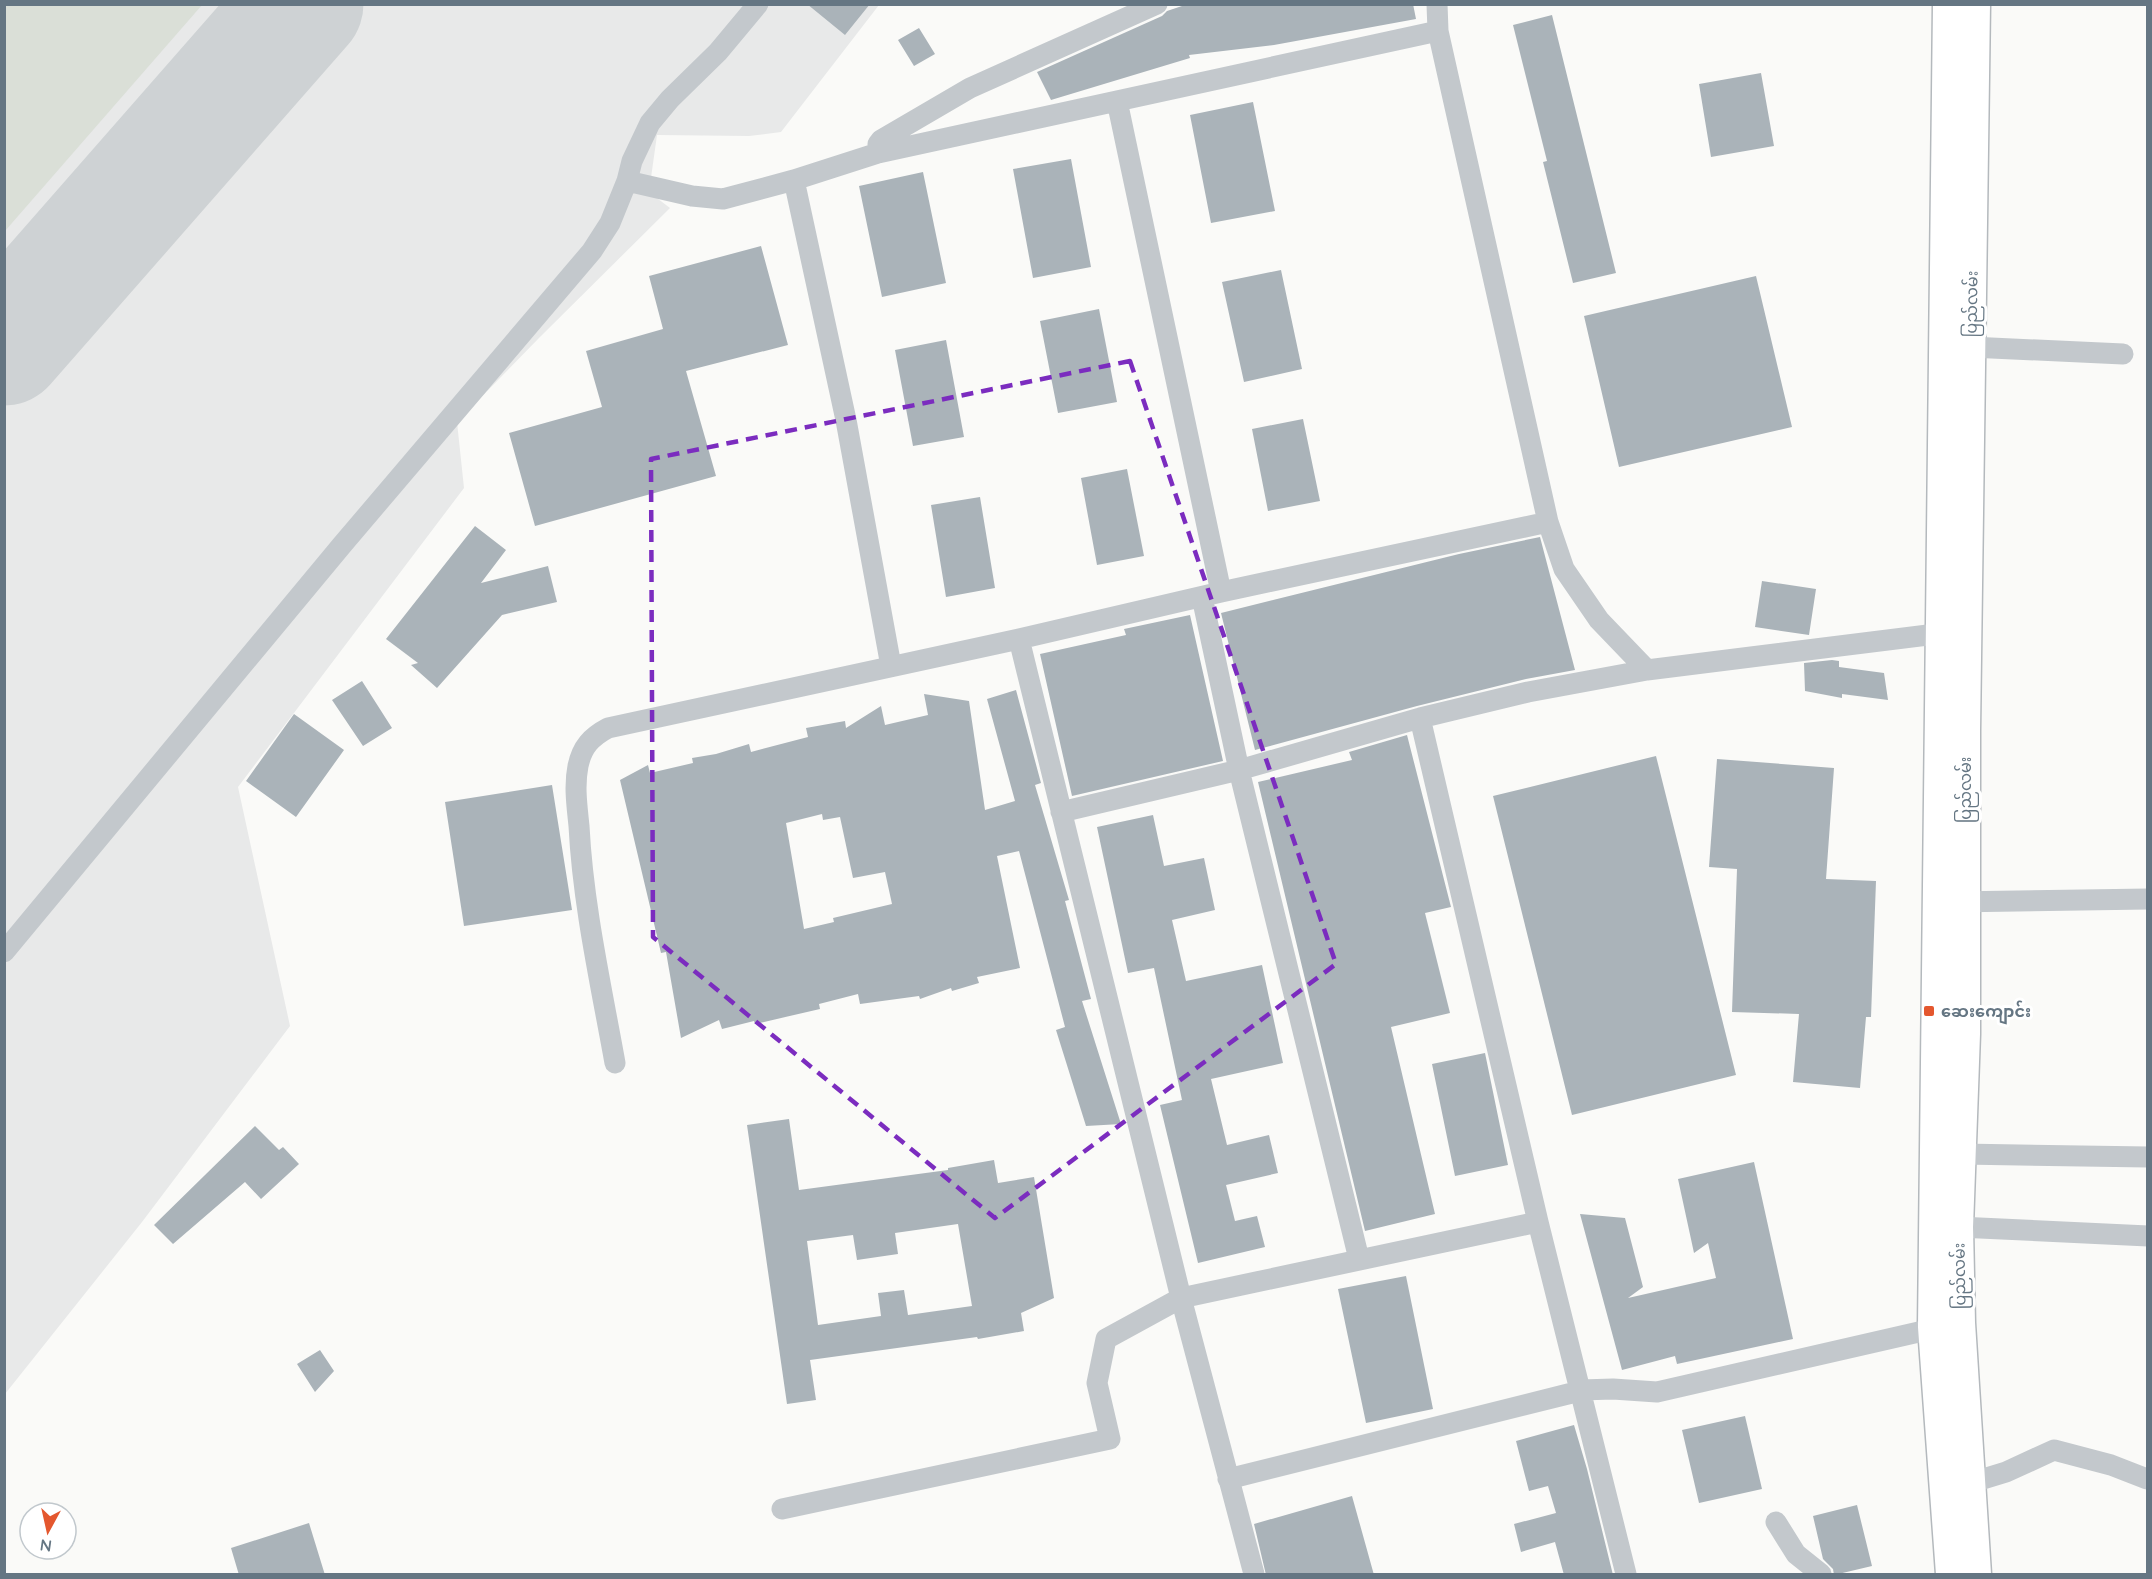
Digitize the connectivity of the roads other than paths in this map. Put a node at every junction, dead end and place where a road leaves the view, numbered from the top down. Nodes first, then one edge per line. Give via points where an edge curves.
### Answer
1 (758, 4) edge
2 (1157, 4) edge
3 (1437, 4) edge
4 (1948, 4) edge
5 (1975, 4) edge
6 (1438, 31) junction
7 (1117, 101) junction
8 (878, 153) junction
9 (794, 180) junction
10 (627, 181) junction
11 (1970, 347) junction
12 (2123, 354) dead end
13 (1548, 522) junction
14 (1211, 594) junction
15 (1953, 632) junction
16 (1019, 639) junction
17 (891, 666) junction
18 (1647, 670) junction
19 (1420, 718) junction
20 (1239, 770) junction
21 (1060, 812) junction
22 (2148, 899) edge
23 (1951, 902) junction
24 (4, 952) edge
25 (615, 1063) dead end
26 (1961, 1154) junction
27 (2148, 1157) edge
28 (1538, 1222) junction
29 (1947, 1229) junction
30 (2148, 1236) edge
31 (1359, 1259) junction
32 (1181, 1298) junction
33 (1947, 1325) junction
34 (1581, 1391) junction
35 (1228, 1479) junction
36 (2147, 1479) edge
37 (1957, 1483) junction
38 (782, 1509) dead end
39 (1776, 1522) dead end
40 (1254, 1575) edge
41 (1626, 1575) edge
42 (1821, 1575) edge
43 (1951, 1575) edge
44 (1976, 1575) edge

1 - 10 street via 650,123
2 - 8 street via 970,88 881,140
3 - 6 street
4 - 15 highway, ပြည်လမ်း
5 - 11 highway, ပြည်လမ်း
6 - 7 street
6 - 13 street
7 - 8 street
7 - 14 street
8 - 9 street
9 - 10 street via 723,199
9 - 17 street via 846,420
10 - 24 street via 610,223 592,251
11 - 12 street
11 - 15 highway, ပြည်လမ်း
13 - 14 street
13 - 18 street via 1564,569 1599,620
14 - 16 street
14 - 20 street
15 - 18 street
15 - 23 highway, ပြည်လမ်း
16 - 17 street
16 - 21 street
17 - 25 street via 608,728 585,746 576,782 580,863
18 - 19 street via 1528,692
19 - 20 street
19 - 28 street
20 - 21 street
20 - 31 street
21 - 32 street
22 - 23 street
23 - 26 highway, ပြည်လမ်း via 1965,1034
23 - 29 highway, ပြည်လမ်း
26 - 27 street
26 - 29 highway, ပြည်လမ်း
28 - 31 street
28 - 34 street
29 - 30 street
29 - 33 highway, ပြည်လမ်း
31 - 32 street
32 - 35 street
32 - 38 street via 1106,1338 1097,1383 1110,1439
33 - 34 street via 1656,1392
33 - 37 highway, ပြည်လမ်း
34 - 35 street
34 - 41 street
35 - 40 street
36 - 37 street via 2054,1450 2006,1472
37 - 43 highway, ပြည်လမ်း
37 - 44 highway, ပြည်လမ်း
39 - 42 street via 1796,1554

